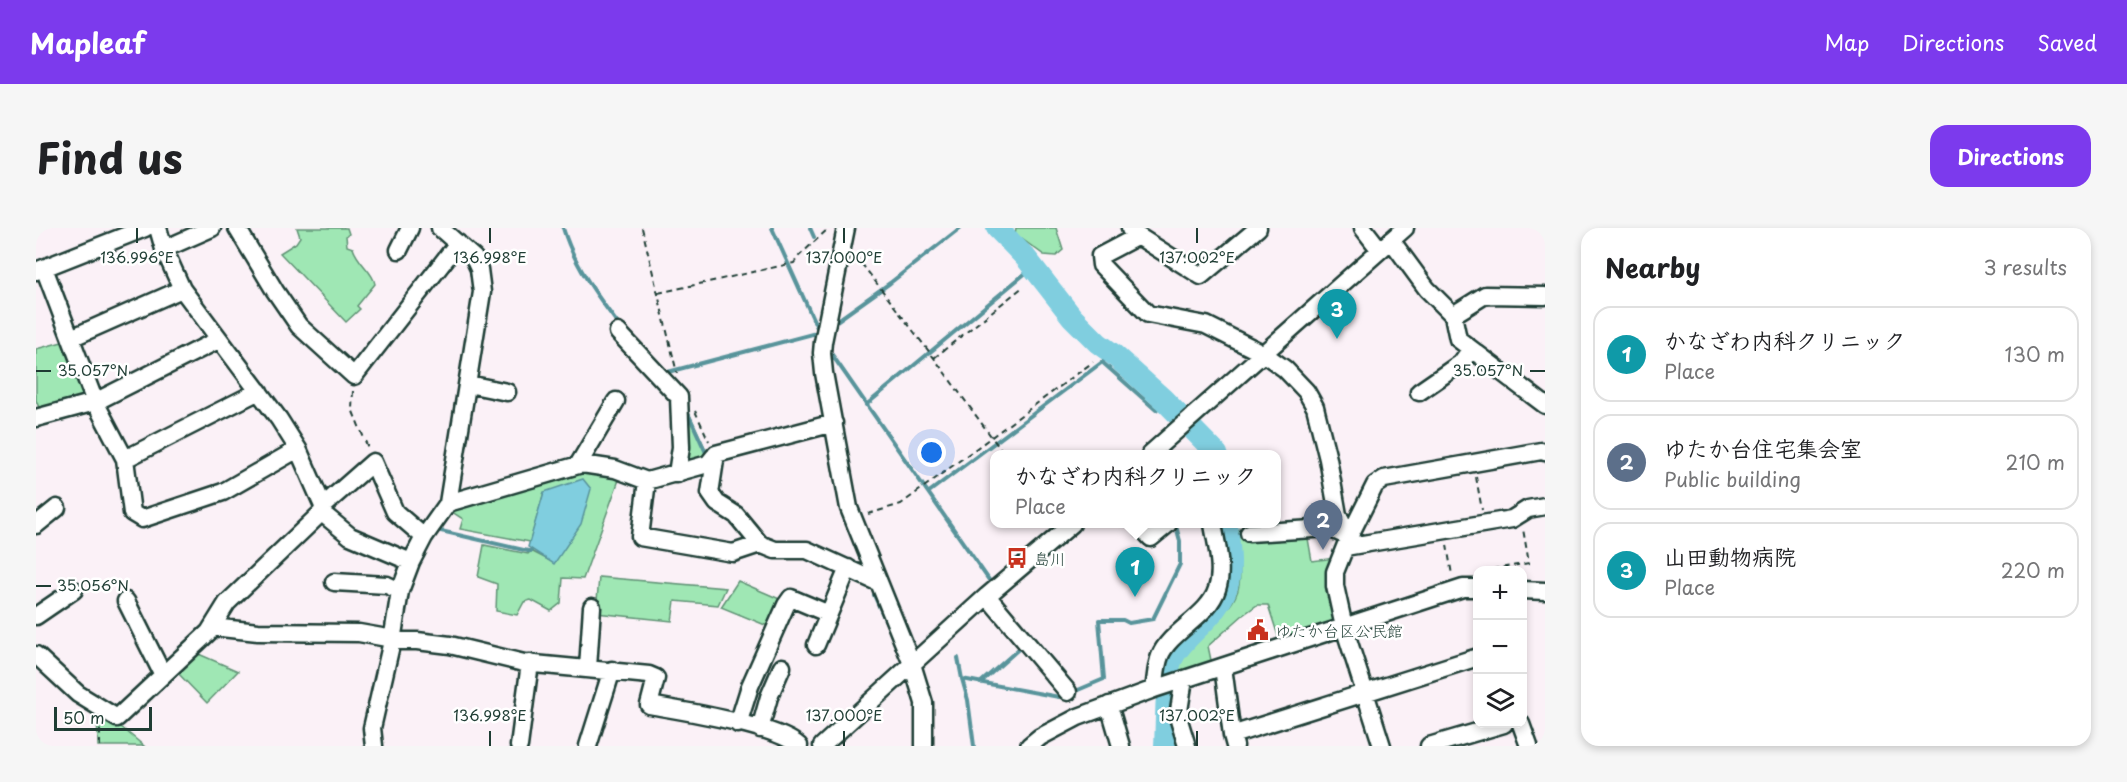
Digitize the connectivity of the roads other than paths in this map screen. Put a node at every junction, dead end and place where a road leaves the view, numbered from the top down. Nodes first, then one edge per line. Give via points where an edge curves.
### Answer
1 (145, 228) edge
2 (158, 228) edge
3 (212, 228) edge
4 (237, 228) edge
5 (410, 228) edge
6 (440, 228) edge
7 (1363, 228) edge
8 (1405, 228) edge
9 (1256, 229) edge
10 (1134, 232) edge
11 (845, 234) edge
12 (458, 243) junction
13 (1386, 245) junction
14 (164, 249) junction
15 (399, 250) dead end
16 (40, 270) edge
17 (182, 289) junction
18 (1545, 296) edge
19 (1453, 315) junction
20 (618, 332) dead end
21 (71, 338) junction
22 (218, 340) junction
23 (1471, 350) junction
24 (1264, 354) junction
25 (468, 384) junction
26 (259, 391) junction
27 (507, 392) dead end
28 (1419, 392) dead end
29 (616, 400) dead end
30 (95, 402) junction
31 (1545, 405) edge
32 (36, 418) edge
33 (834, 423) junction
34 (297, 449) junction
35 (1155, 450) edge
36 (1545, 452) edge
37 (716, 454) junction
38 (125, 459) junction
39 (578, 465) junction
40 (676, 474) junction
41 (647, 481) junction
42 (448, 503) junction
43 (1545, 507) edge
44 (57, 508) dead end
45 (325, 512) junction
46 (36, 525) edge
47 (1067, 528) edge
48 (1142, 528) edge
49 (1163, 528) edge
50 (1214, 528) edge
51 (1249, 532) dead end
52 (424, 537) junction
53 (1347, 542) junction
54 (760, 544) junction
55 (411, 562) junction
56 (848, 568) junction
57 (334, 582) dead end
58 (878, 582) junction
59 (1473, 588) edge
60 (74, 590) dead end
61 (1527, 590) edge
62 (400, 591) junction
63 (1545, 591) edge
64 (987, 596) junction
65 (126, 602) dead end
66 (592, 607) dead end
67 (829, 614) junction
68 (36, 616) edge
69 (212, 627) junction
70 (1344, 627) junction
71 (392, 640) junction
72 (816, 645) dead end
73 (36, 655) edge
74 (1473, 659) edge
75 (530, 663) junction
76 (912, 664) junction
77 (782, 667) dead end
78 (1224, 667) junction
79 (588, 668) junction
80 (612, 670) junction
81 (163, 675) junction
82 (1181, 680) junction
83 (1156, 688) junction
84 (1068, 692) dead end
85 (1365, 692) junction
86 (1109, 705) junction
87 (738, 724) junction
88 (1488, 728) edge
89 (1523, 728) edge
90 (760, 729) junction
91 (1234, 740) edge
92 (374, 746) edge
93 (519, 746) edge
94 (588, 746) edge
95 (799, 746) edge
96 (822, 746) edge
97 (924, 746) edge
98 (1029, 746) edge
99 (1121, 746) edge
100 (1187, 746) edge
101 (1382, 746) edge
102 (1429, 746) edge
103 (1529, 746) edge

1 - 16 street
2 - 14 street
3 - 14 street
4 - 12 street via 299,326 354,376
5 - 15 street
6 - 12 street
7 - 13 street
8 - 13 street
9 - 10 street via 1201,276
10 - 24 street via 1100,256 1101,265 1148,314 1206,325
11 - 33 street via 822,353
12 - 25 street via 474,258 482,292
13 - 19 street
13 - 24 street
14 - 17 street
16 - 21 street
17 - 21 street
17 - 22 street
18 - 19 street via 1485,295
19 - 23 street via 1458,339
20 - 40 street via 683,394
21 - 30 street
22 - 26 street
22 - 30 street
23 - 28 street via 1461,363
23 - 31 street
24 - 35 street
24 - 53 street via 1306,391 1315,406
25 - 27 street
25 - 42 street
26 - 34 street
26 - 38 street
29 - 39 street
30 - 32 street
30 - 38 street
33 - 37 street
33 - 58 street via 849,508
34 - 38 street via 223,492 142,519 132,513
34 - 45 street
36 - 53 street via 1384,479 1375,485
37 - 40 street via 708,464
37 - 54 street via 710,493 717,503 736,514
39 - 41 street via 615,469
39 - 42 street
40 - 41 street
41 - 54 street via 640,537 733,553
42 - 52 street
43 - 53 street via 1485,524
44 - 46 street
45 - 52 street via 373,462 395,512
45 - 55 street via 351,536
45 - 69 street via 227,603
47 - 64 street
48 - 49 street via 1151,537
50 - 83 street via 1218,588 1159,657
51 - 53 street via 1329,528
52 - 55 street
53 - 70 street via 1335,572
54 - 56 street via 775,550 807,550
55 - 62 street
56 - 58 street
56 - 67 street
57 - 62 street via 387,585
58 - 76 street
59 - 70 street via 1451,591
60 - 68 street
61 - 63 street
62 - 71 street
64 - 76 street
64 - 84 street
65 - 81 street
66 - 79 street
67 - 72 street
67 - 87 street via 791,598 750,686
69 - 71 street via 258,632 359,633
69 - 81 street
70 - 78 street
70 - 85 street
71 - 75 street via 450,645
71 - 92 street via 372,728
73 - 81 street via 71,688 117,718
74 - 85 street
75 - 79 street
75 - 93 street
76 - 96 street
76 - 97 street via 924,703
77 - 90 street
78 - 82 street
78 - 91 street
79 - 80 street
80 - 87 street via 656,678 649,705
80 - 94 street
82 - 83 street
82 - 100 street via 1178,717
83 - 86 street
85 - 91 street
85 - 101 street
86 - 98 street via 1078,717
86 - 99 street
87 - 90 street
88 - 102 street
89 - 103 street
90 - 95 street

